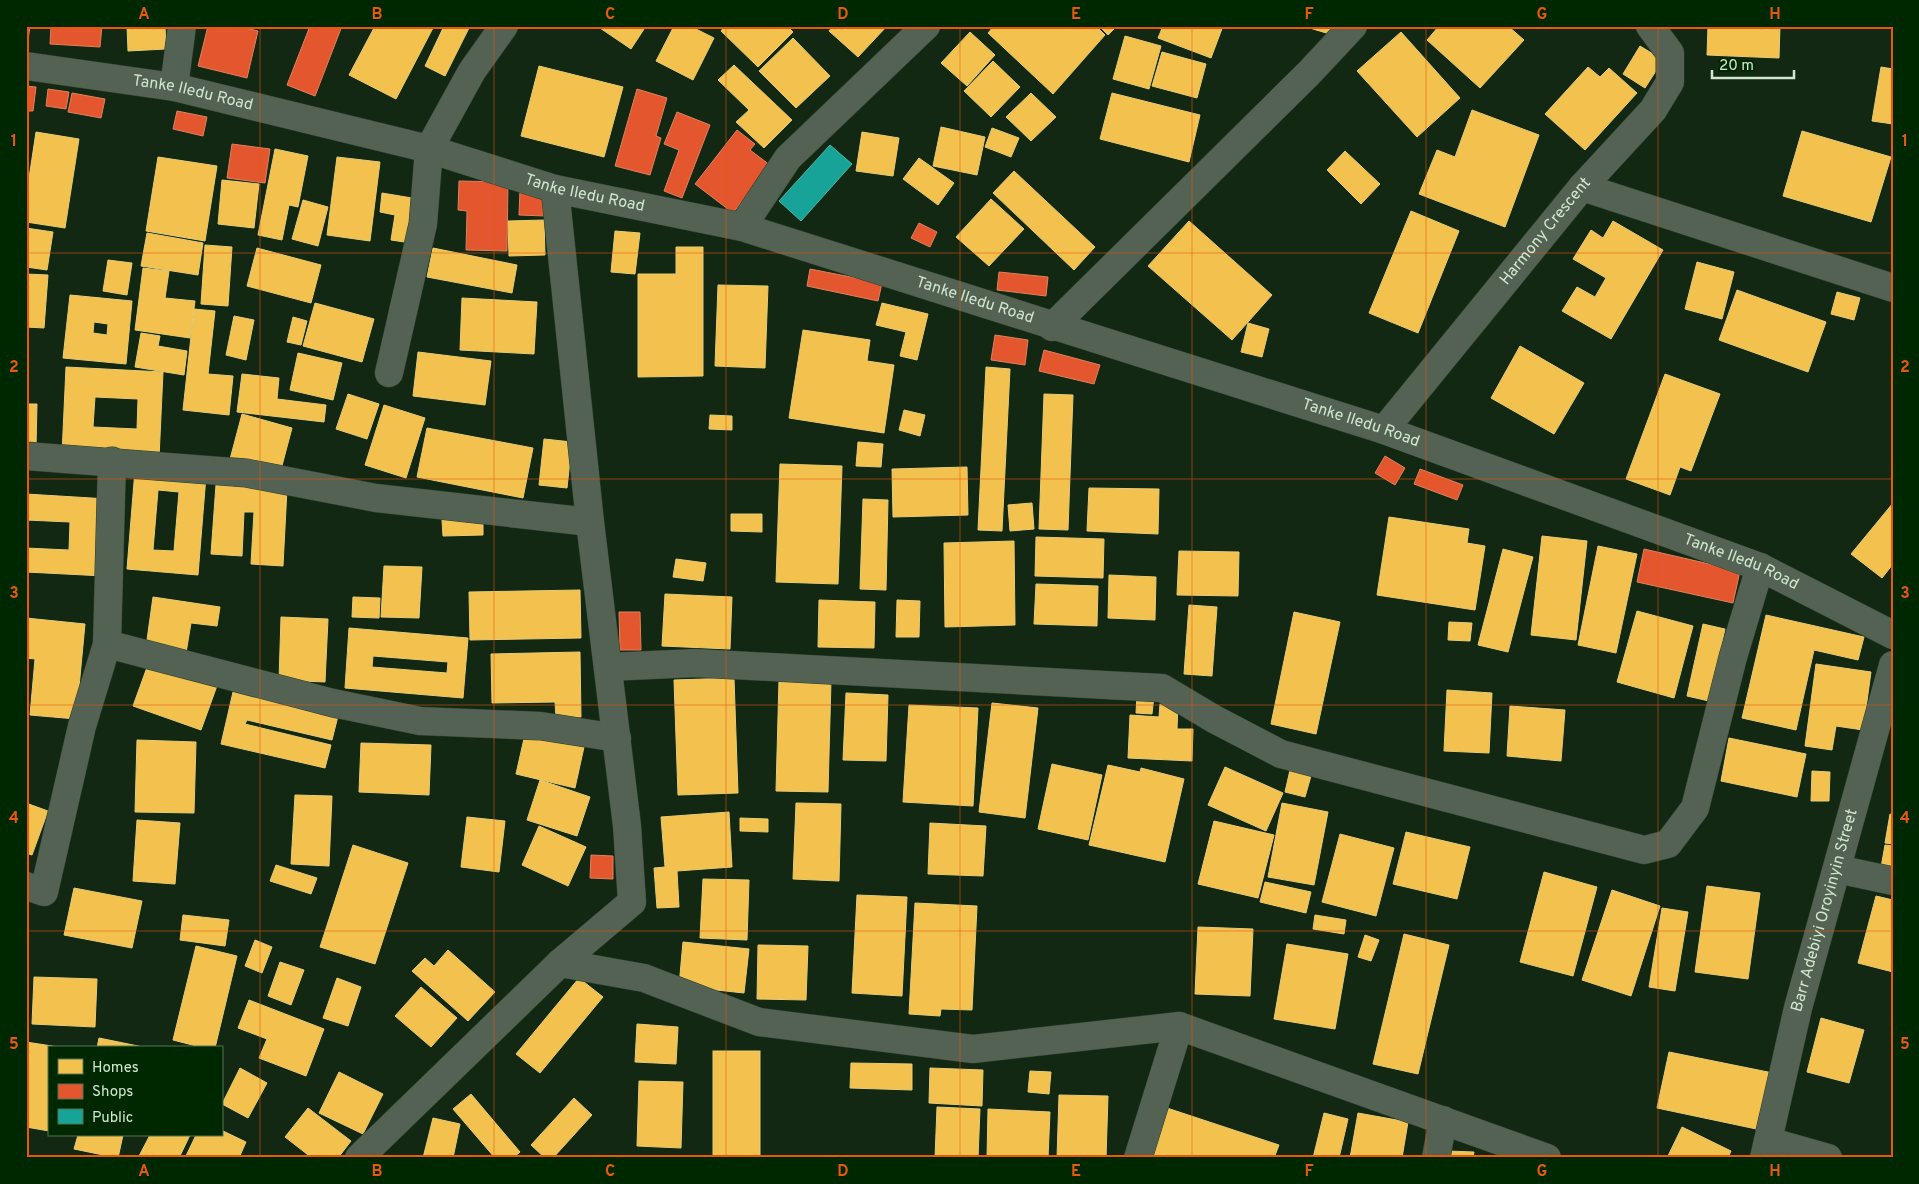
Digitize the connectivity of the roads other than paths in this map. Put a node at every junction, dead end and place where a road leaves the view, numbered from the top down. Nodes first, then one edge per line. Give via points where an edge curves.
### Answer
1 (182, 26) edge
2 (504, 26) edge
3 (926, 26) edge
4 (1353, 26) edge
5 (1650, 26) edge
6 (26, 66) edge
7 (174, 87) junction
8 (429, 148) junction
9 (1582, 187) junction
10 (555, 189) junction
11 (742, 228) junction
12 (1893, 288) edge
13 (1052, 327) junction
14 (389, 373) dead end
15 (1384, 430) junction
16 (26, 456) edge
17 (112, 462) junction
18 (590, 522) junction
19 (1760, 567) junction
20 (1893, 635) edge
21 (107, 644) junction
22 (1893, 665) edge
23 (608, 667) junction
24 (617, 738) junction
25 (1837, 869) junction
26 (1893, 881) edge
27 (26, 886) edge
28 (560, 963) junction
29 (1179, 1026) junction
30 (1443, 1120) junction
31 (1766, 1149) edge
32 (359, 1158) edge
33 (1138, 1158) edge
34 (1436, 1158) edge
35 (1548, 1158) edge
36 (1828, 1158) edge

1 - 7 street
2 - 8 street via 472,72
3 - 11 street via 788,158
4 - 13 street
5 - 9 street, Harmony Crescent via 1670,53 1670,82 1653,110
6 - 7 street, Tanke Iledu Road
7 - 8 street, Tanke Iledu Road
8 - 10 street, Tanke Iledu Road
8 - 14 street via 423,224
9 - 12 street
9 - 15 street, Harmony Crescent
10 - 11 street, Tanke Iledu Road
10 - 18 street
11 - 13 street, Tanke Iledu Road
13 - 15 street, Tanke Iledu Road
15 - 19 street, Tanke Iledu Road
16 - 17 street
17 - 18 street via 246,473 376,498
17 - 21 street
18 - 23 street
19 - 20 street, Tanke Iledu Road
19 - 23 street via 1733,657 1695,808 1668,844 1644,850 1281,754 1162,688 696,663
21 - 24 street via 332,703 420,721 541,726
21 - 27 street via 82,726 44,892
22 - 25 street, Barr Adebiyi Oroyinyin Street
23 - 24 street
24 - 28 street via 632,902
25 - 26 street
25 - 31 street, Barr Adebiyi Oroyinyin Street via 1798,1008
28 - 29 street via 644,978 759,1022 972,1049
28 - 32 street
29 - 30 street
29 - 33 street
30 - 34 street
30 - 35 street
31 - 36 street

